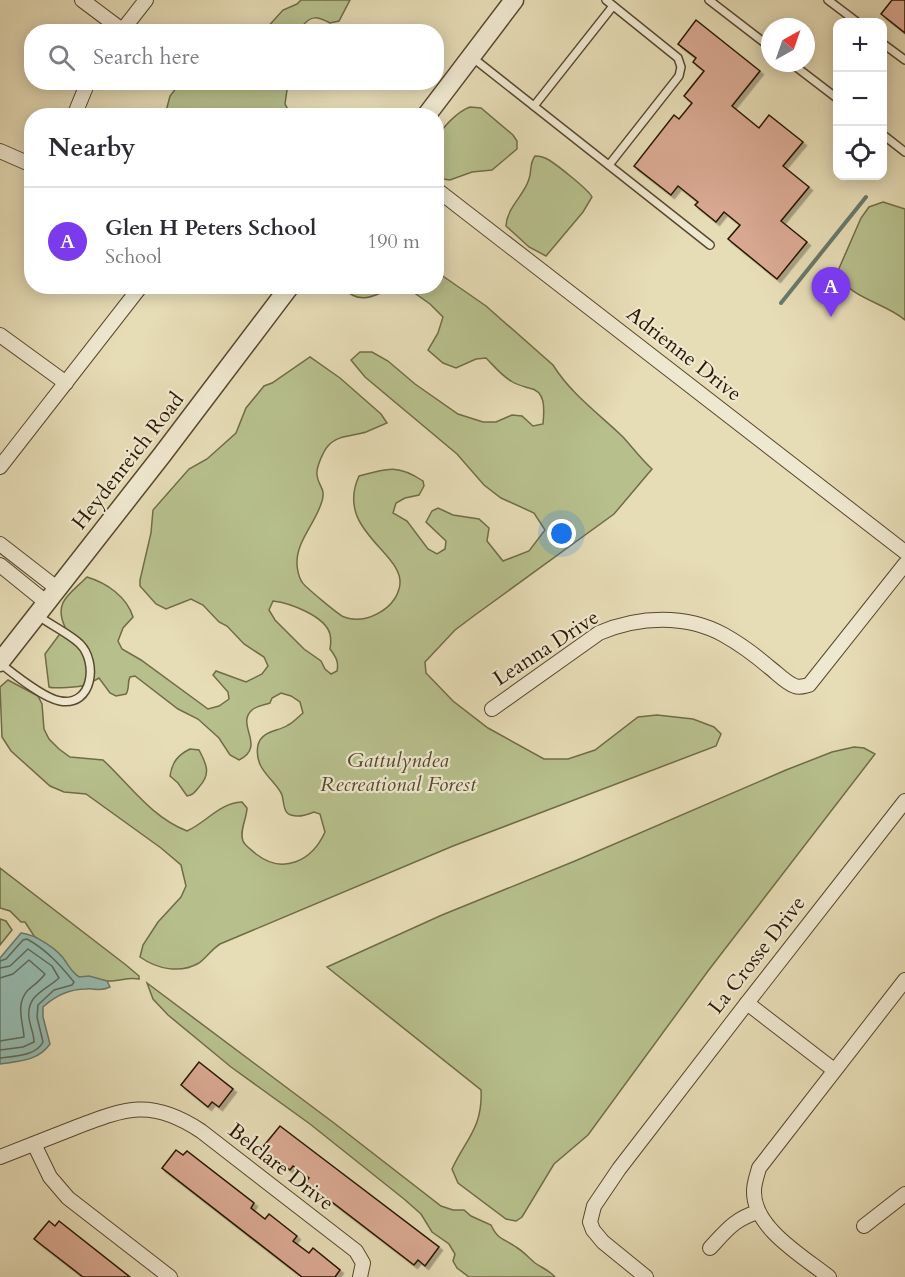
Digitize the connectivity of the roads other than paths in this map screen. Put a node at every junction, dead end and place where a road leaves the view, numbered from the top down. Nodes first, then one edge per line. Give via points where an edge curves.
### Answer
1 (82, 0) edge
2 (146, 0) edge
3 (514, 0) edge
4 (606, 0) edge
5 (709, 0) edge
6 (828, 0) edge
7 (613, 6) junction
8 (852, 18) edge
9 (112, 24) edge
10 (127, 24) edge
11 (761, 40) edge
12 (887, 47) edge
13 (471, 56) junction
14 (905, 60) edge
15 (802, 72) edge
16 (85, 90) edge
17 (833, 96) edge
18 (534, 106) junction
19 (77, 108) edge
20 (432, 108) edge
21 (887, 138) edge
22 (0, 152) edge
23 (905, 152) edge
24 (24, 162) edge
25 (609, 165) junction
26 (444, 195) edge
27 (710, 245) dead end
28 (135, 294) edge
29 (284, 294) edge
30 (0, 335) edge
31 (66, 383) junction
32 (0, 467) edge
33 (0, 544) edge
34 (905, 552) edge
35 (905, 564) edge
36 (0, 565) edge
37 (47, 602) junction
38 (0, 662) edge
39 (492, 709) dead end
40 (905, 801) edge
41 (905, 980) edge
42 (747, 1002) junction
43 (834, 1070) junction
44 (33, 1144) junction
45 (0, 1157) edge
46 (905, 1194) edge
47 (758, 1212) junction
48 (864, 1226) dead end
49 (710, 1248) dead end
50 (362, 1270) edge
51 (170, 1277) edge
52 (646, 1277) edge
53 (829, 1277) edge

1 - 9 street
2 - 10 street
3 - 13 street
4 - 7 lane
5 - 11 lane
6 - 8 lane
7 - 18 lane
7 - 25 lane via 678,58 681,67 680,76
12 - 14 lane
13 - 18 lane
13 - 20 street
15 - 17 lane
16 - 19 street
18 - 25 lane
21 - 23 lane
22 - 24 street
25 - 27 lane
26 - 34 street, Adrienne Drive
28 - 31 street
29 - 37 street, Heydenreich Road
30 - 31 street
31 - 32 street
33 - 37 street
35 - 39 street, Leanna Drive via 809,685 789,683 751,652 708,628 678,620 644,620 599,633
36 - 37 street
37 - 38 street, Heydenreich Road
37 - 38 lane via 90,660 89,686 82,695 60,701 23,682
40 - 42 street, La Crosse Drive
41 - 43 street
42 - 43 street
42 - 52 street, La Crosse Drive via 594,1206 590,1222 593,1230
43 - 47 street via 759,1168 753,1193
44 - 45 street, Belclare Drive
44 - 50 street, Belclare Drive via 118,1112 141,1109 178,1117 356,1251
44 - 51 street via 50,1177 68,1198
46 - 48 street
47 - 49 street via 735,1221
47 - 53 street via 773,1232

